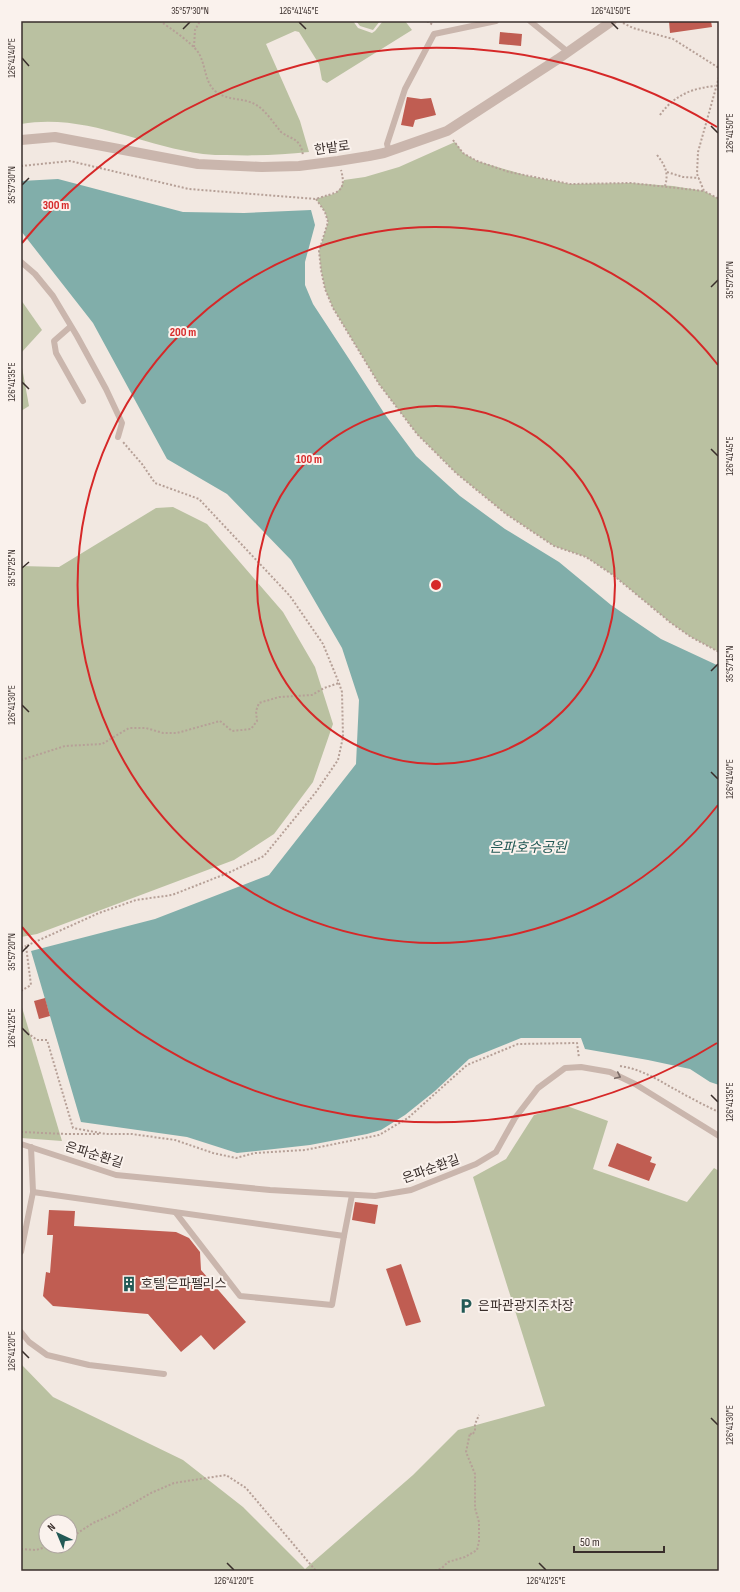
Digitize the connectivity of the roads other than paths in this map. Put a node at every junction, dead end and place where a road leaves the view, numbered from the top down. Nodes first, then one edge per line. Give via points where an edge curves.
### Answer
1 (496, 21) edge
2 (530, 21) edge
3 (612, 21) edge
4 (568, 52) junction
5 (21, 140) edge
6 (389, 150) junction
7 (21, 262) edge
8 (70, 327) junction
9 (83, 401) dead end
10 (118, 437) road end
11 (719, 1136) edge
12 (21, 1144) edge
13 (31, 1147) junction
14 (33, 1192) junction
15 (352, 1195) junction
16 (176, 1213) junction
17 (344, 1236) junction
18 (21, 1252) edge
19 (21, 1332) edge
20 (164, 1374) dead end

1 - 6 lane via 434,34 405,89 387,144
2 - 4 lane
3 - 4 street, 한밭로
4 - 6 street, 한밭로 via 447,131
5 - 6 street, 한밭로 via 55,136 198,164 262,167 338,161
7 - 8 lane via 53,296
8 - 9 lane via 54,341 56,353
8 - 10 lane via 106,389 122,423
15 -> 11 lane, 은파순환길 via 375,1196 411,1190 476,1164 496,1152 515,1118 538,1088 565,1068 580,1067 610,1072 635,1084
12 - 13 lane, 은파순환길
13 - 14 lane
13 - 15 lane, 은파순환길 via 116,1175
14 - 16 lane
14 - 18 lane
15 - 17 lane
16 - 17 lane
16 - 17 lane via 240,1296 332,1305
19 - 20 lane via 29,1342 47,1355 89,1365

